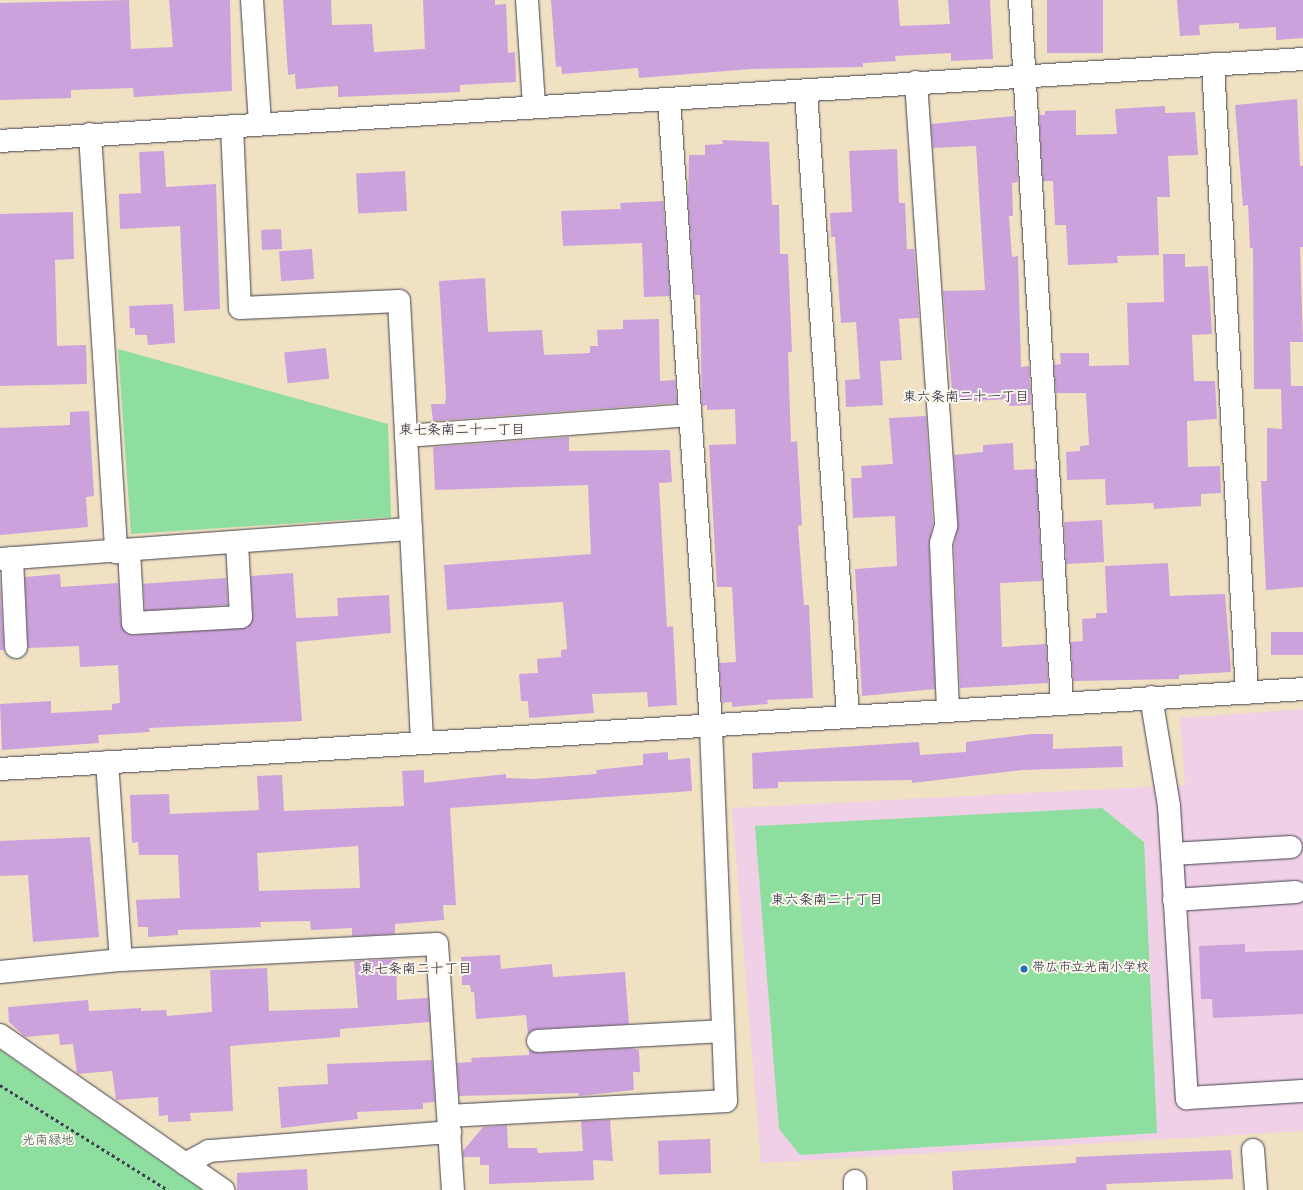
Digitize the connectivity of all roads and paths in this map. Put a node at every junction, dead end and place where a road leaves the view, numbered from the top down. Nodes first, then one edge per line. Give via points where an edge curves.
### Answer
1 (252, 0) edge
2 (527, 0) edge
3 (1020, 0) edge
4 (1303, 59) edge
5 (1214, 64) junction
6 (1026, 76) junction
7 (916, 82) junction
8 (806, 91) junction
9 (669, 99) junction
10 (534, 106) junction
11 (260, 124) junction
12 (232, 126) junction
13 (90, 134) junction
14 (0, 141) edge
15 (690, 415) junction
16 (406, 436) junction
17 (411, 529) junction
18 (237, 543) junction
19 (123, 551) junction
20 (6, 559) edge
21 (16, 647) dead end
22 (1303, 689) edge
23 (1247, 693) junction
24 (1151, 697) junction
25 (1062, 703) junction
26 (948, 710) junction
27 (848, 716) junction
28 (711, 724) junction
29 (422, 742) junction
30 (107, 762) junction
31 (0, 769) edge
32 (1292, 847) dead end
33 (1172, 854) junction
34 (1296, 892) dead end
35 (1174, 900) junction
36 (121, 960) junction
37 (0, 972) edge
38 (723, 1031) junction
39 (0, 1035) edge
40 (538, 1041) dead end
41 (0, 1085) edge
42 (1303, 1091) edge
43 (449, 1124) junction
44 (1253, 1150) dead end
45 (186, 1164) junction
46 (168, 1190) edge
47 (223, 1190) edge
48 (453, 1190) edge
49 (1256, 1190) edge

1 - 11 street
2 - 10 street
3 - 6 street
4 - 5 street
5 - 6 street
5 - 23 street
6 - 7 street
6 - 25 street
7 - 8 street
7 - 26 street via 946,526 941,543
8 - 9 street
8 - 27 street
9 - 10 street
9 - 15 street
10 - 11 street
11 - 12 street
12 - 13 street
12 - 16 street via 240,308 399,301
13 - 14 street
13 - 19 street
15 - 16 street
15 - 28 street
16 - 17 street
17 - 18 street
17 - 29 street
18 - 19 street
18 - 19 street via 241,617 133,623
19 - 20 street
20 - 21 street
22 - 23 street
23 - 24 street
24 - 25 street
24 - 33 street via 1169,806
25 - 26 street
26 - 27 street
27 - 28 street
28 - 29 street
28 - 38 street
29 - 30 street
30 - 31 street
30 - 36 street
32 - 33 street
33 - 35 street
34 - 35 street
35 - 42 street via 1187,1098
36 - 37 street
36 - 43 street via 437,944
38 - 40 street
38 - 43 street via 726,1101
39 - 45 street
41 - 46 path
43 - 45 street via 209,1151
43 - 48 street
44 - 49 street
45 - 47 street

